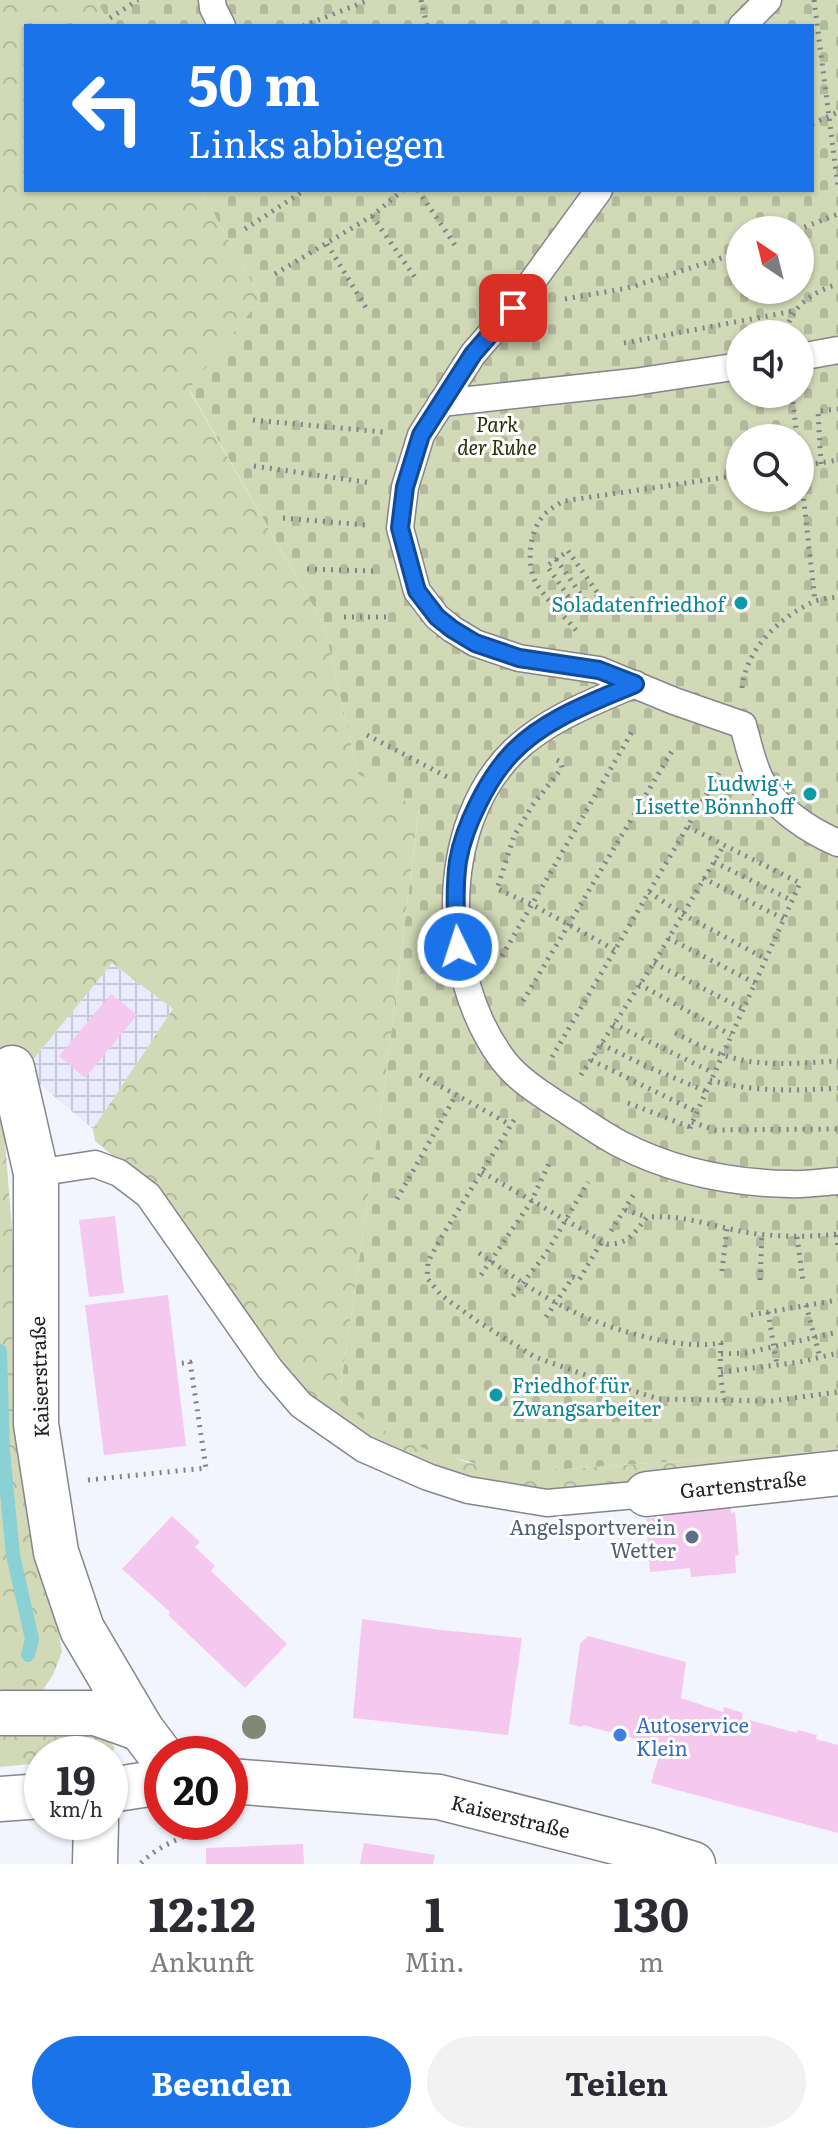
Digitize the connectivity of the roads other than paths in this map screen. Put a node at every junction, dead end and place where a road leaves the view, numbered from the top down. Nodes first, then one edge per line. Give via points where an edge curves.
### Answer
1 (212, 0) edge
2 (768, 0) edge
3 (221, 24) edge
4 (744, 24) edge
5 (598, 192) edge
6 (838, 350) edge
7 (814, 354) edge
8 (726, 368) edge
9 (441, 403) junction
10 (625, 681) junction
11 (838, 843) edge
12 (12, 1068) dead end
13 (36, 1173) junction
14 (838, 1181) edge
15 (838, 1473) edge
16 (647, 1494) joint
17 (1, 1713) edge
18 (147, 1736) edge
19 (144, 1739) edge
20 (248, 1782) edge
21 (24, 1797) edge
22 (0, 1799) edge
23 (96, 1840) edge
24 (95, 1864) edge
25 (693, 1864) edge

1 - 3 lane
2 - 4 lane
5 - 9 lane
6 - 7 lane
8 - 9 lane
9 - 10 lane via 421,435 405,487 400,528 417,591 437,617 475,643 519,658 599,670
10 - 11 lane via 743,725 761,782 774,799
10 - 14 lane via 513,752 472,819 459,860 455,908 458,947 483,1026 504,1061 534,1089 621,1144 660,1161 743,1182
12 - 13 street, Kaiserstraße
13 - 16 lane via 95,1164 119,1173 148,1195 278,1378 301,1405 364,1449 468,1490 547,1503
13 - 18 street, Kaiserstraße via 36,1424 56,1552 82,1629
15 - 16 street, Gartenstraße
17 - 19 street via 96,1713
20 - 25 street, Kaiserstraße via 439,1797
21 - 22 street
23 - 24 street

